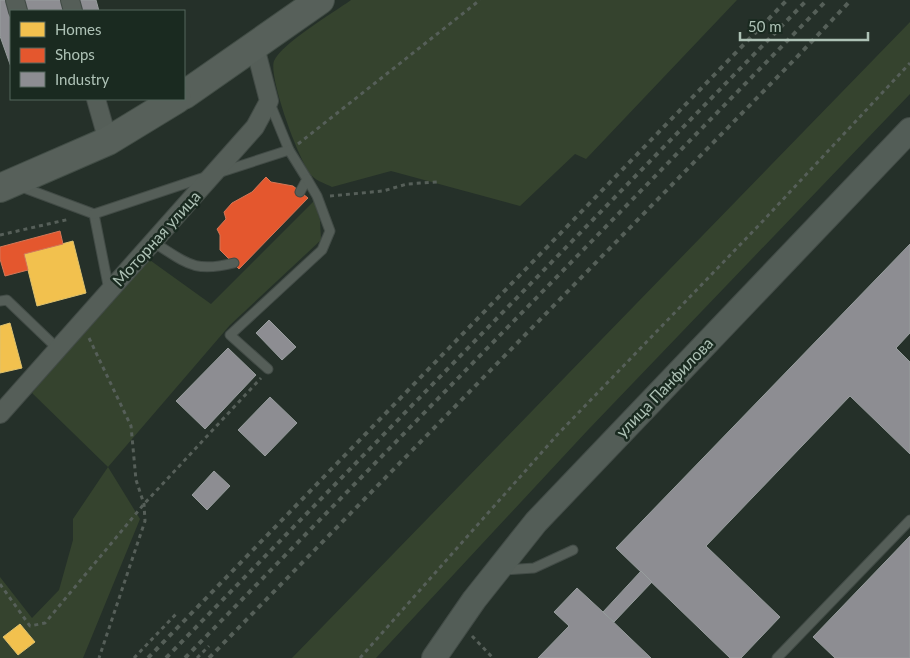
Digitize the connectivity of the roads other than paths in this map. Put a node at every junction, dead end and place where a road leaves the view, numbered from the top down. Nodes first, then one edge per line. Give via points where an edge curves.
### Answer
1 (317, 1) edge
2 (256, 47) junction
3 (185, 94) edge
4 (84, 100) edge
5 (175, 100) edge
6 (269, 101) junction
7 (98, 105) edge
8 (910, 130) edge
9 (108, 141) junction
10 (289, 150) junction
11 (212, 175) junction
12 (307, 178) junction
13 (6, 186) edge
14 (300, 192) dead end
15 (94, 214) junction
16 (153, 242) junction
17 (234, 263) dead end
18 (109, 290) junction
19 (0, 301) edge
20 (58, 349) junction
21 (268, 369) road end
22 (0, 414) edge
23 (910, 520) edge
24 (574, 550) dead end
25 (498, 570) junction
26 (434, 658) edge
27 (776, 658) edge

1 - 2 main road
2 - 3 main road
2 - 6 street
4 - 7 street
5 - 9 main road
6 - 10 lane
6 - 11 street, Моторная улица via 255,127
7 - 9 street
8 - 25 main road, улица Панфилова via 536,522
9 - 13 main road
10 - 11 lane
10 - 12 lane
11 - 15 lane
11 - 16 street, Моторная улица
12 - 14 lane
12 - 21 lane via 330,231 322,250 230,335
13 - 15 lane
15 - 18 lane
16 - 17 lane via 192,266 211,269
16 - 18 street, Моторная улица
18 - 20 street, Моторная улица
19 - 20 lane via 7,300
20 - 22 street, Моторная улица
23 - 27 lane
24 - 25 lane via 534,568
25 - 26 main road, улица Панфилова

